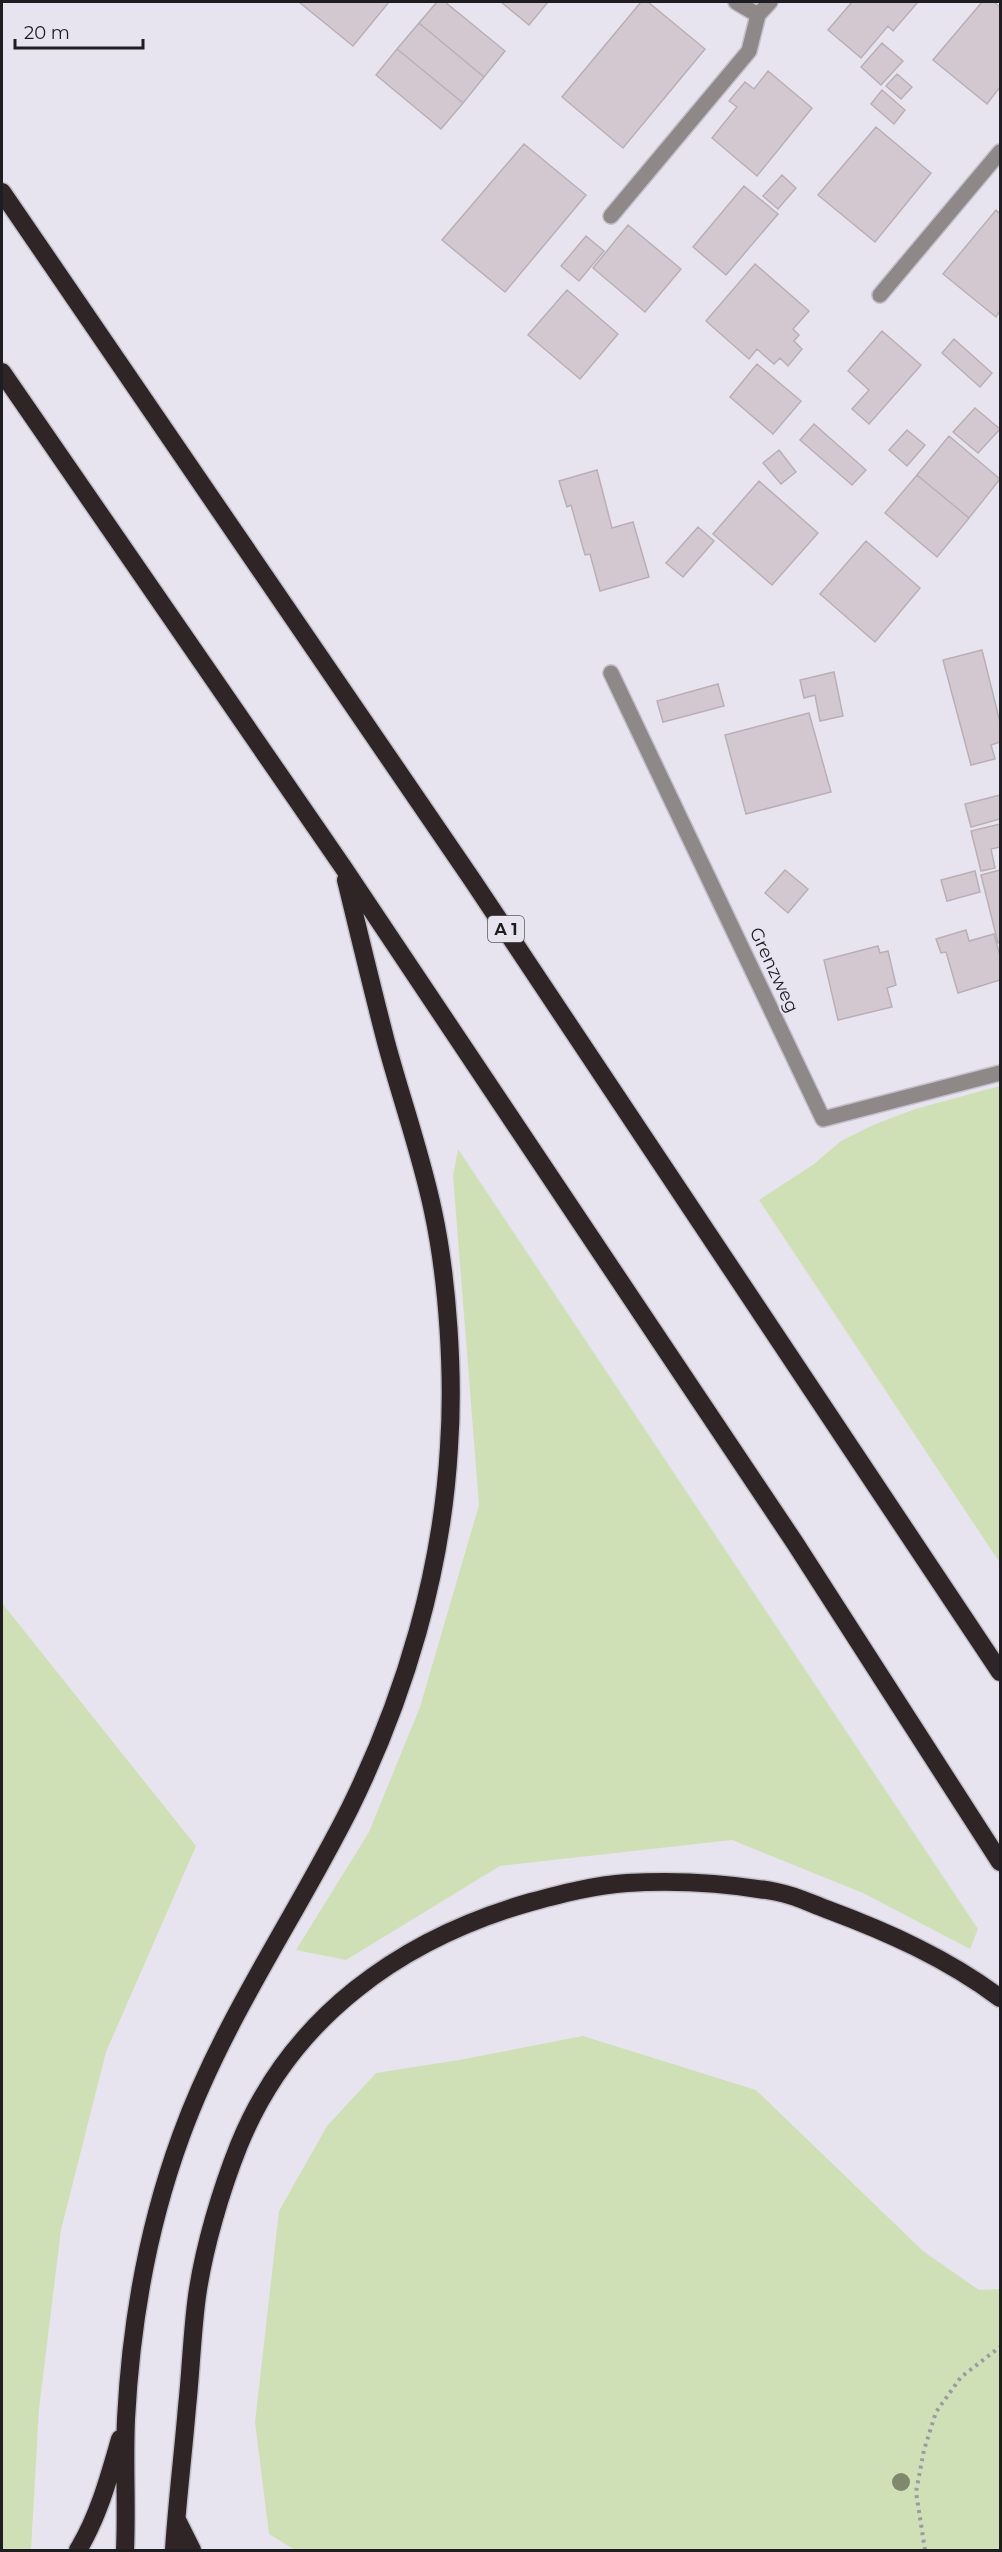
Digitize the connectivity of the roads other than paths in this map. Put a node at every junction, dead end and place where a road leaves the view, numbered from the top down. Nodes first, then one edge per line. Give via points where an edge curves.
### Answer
1 (736, 2) edge
2 (770, 2) edge
3 (758, 15) junction
4 (1000, 152) edge
5 (2, 192) edge
6 (610, 216) dead end
7 (880, 294) dead end
8 (2, 372) edge
9 (611, 673) dead end
10 (342, 867) junction
11 (1000, 1073) edge
12 (1000, 1672) edge
13 (1000, 1862) edge
14 (1000, 1998) edge
15 (126, 2420) junction
16 (176, 2519) junction
17 (78, 2550) edge
18 (126, 2550) edge
19 (174, 2550) edge
20 (192, 2550) edge

1 - 3 street
2 - 3 street
3 - 6 street via 749,51
4 - 7 street
5 - 12 highway, A 1 via 473,880
8 - 10 highway
9 - 11 street, Grenzweg via 823,1119
10 - 13 highway via 789,1533
10 - 15 highway via 433,1212 450,1369 449,1447 441,1517 425,1605 385,1730 350,1808 207,2072 178,2144 144,2270
14 - 16 highway via 943,1960 865,1923 781,1892 699,1882 623,1883 558,1895 448,1931 385,1967 344,1998 308,2033 274,2078 240,2144 198,2294
15 - 17 highway via 102,2499
15 - 18 highway
16 - 19 highway
16 - 20 highway

